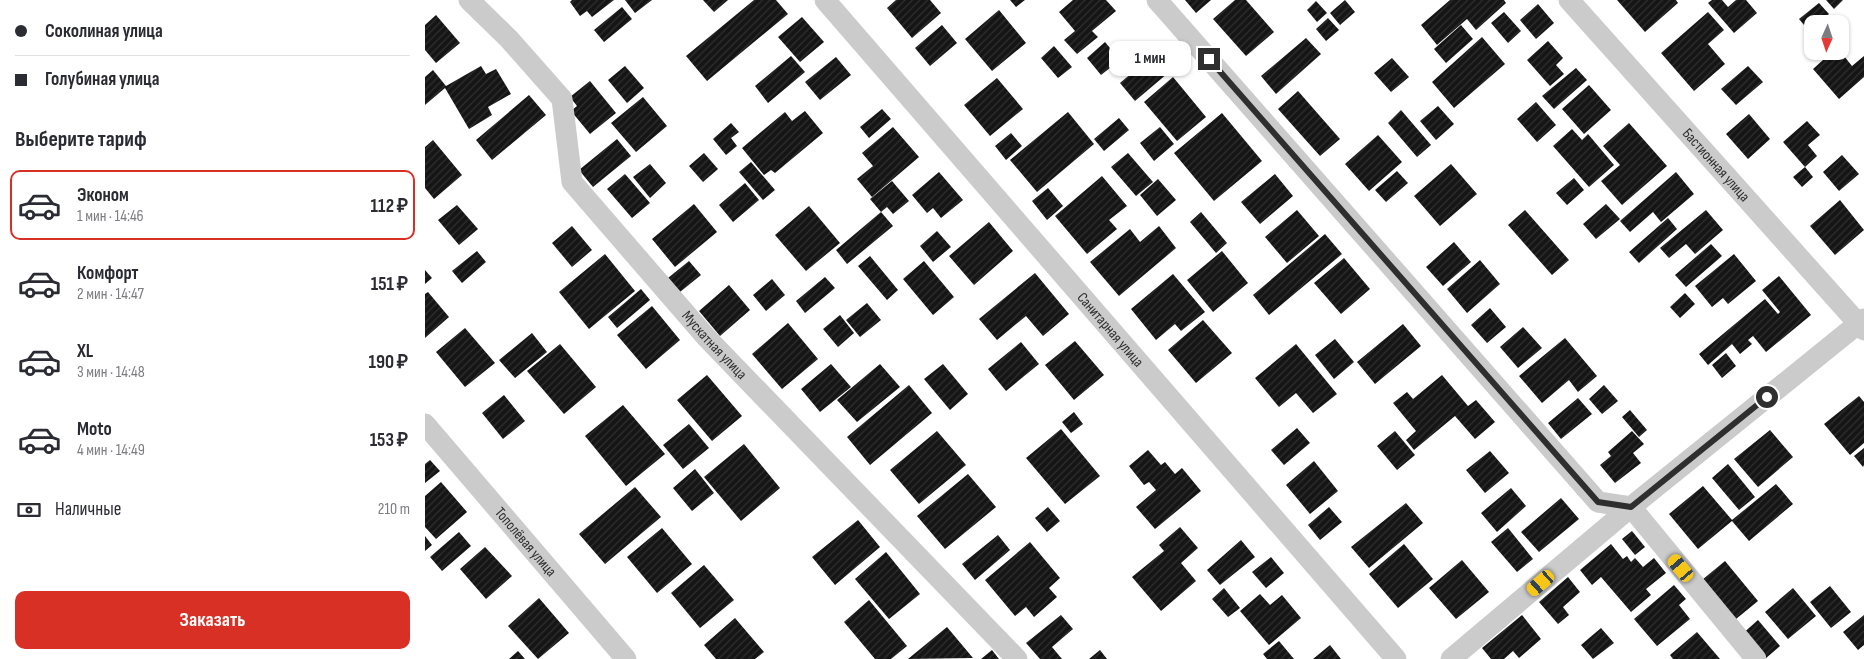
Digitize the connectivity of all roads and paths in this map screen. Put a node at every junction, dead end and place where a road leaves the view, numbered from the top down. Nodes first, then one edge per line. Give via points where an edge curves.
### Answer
1 (469, 0) edge
2 (825, 0) edge
3 (1157, 0) edge
4 (1569, 0) edge
5 (1862, 324) edge
6 (425, 424) edge
7 (1631, 507) junction
8 (626, 659) edge
9 (1017, 659) edge
10 (1396, 659) edge
11 (1451, 659) edge
12 (1756, 659) edge

1 - 9 street, Мускатная улица via 509,39 561,99 572,182 706,337
2 - 10 street, Санитарная улица
3 - 7 street via 1598,502
4 - 5 street, Бастионная улица
5 - 7 street
6 - 8 street, Тополёвая улица
7 - 11 street
7 - 12 street

